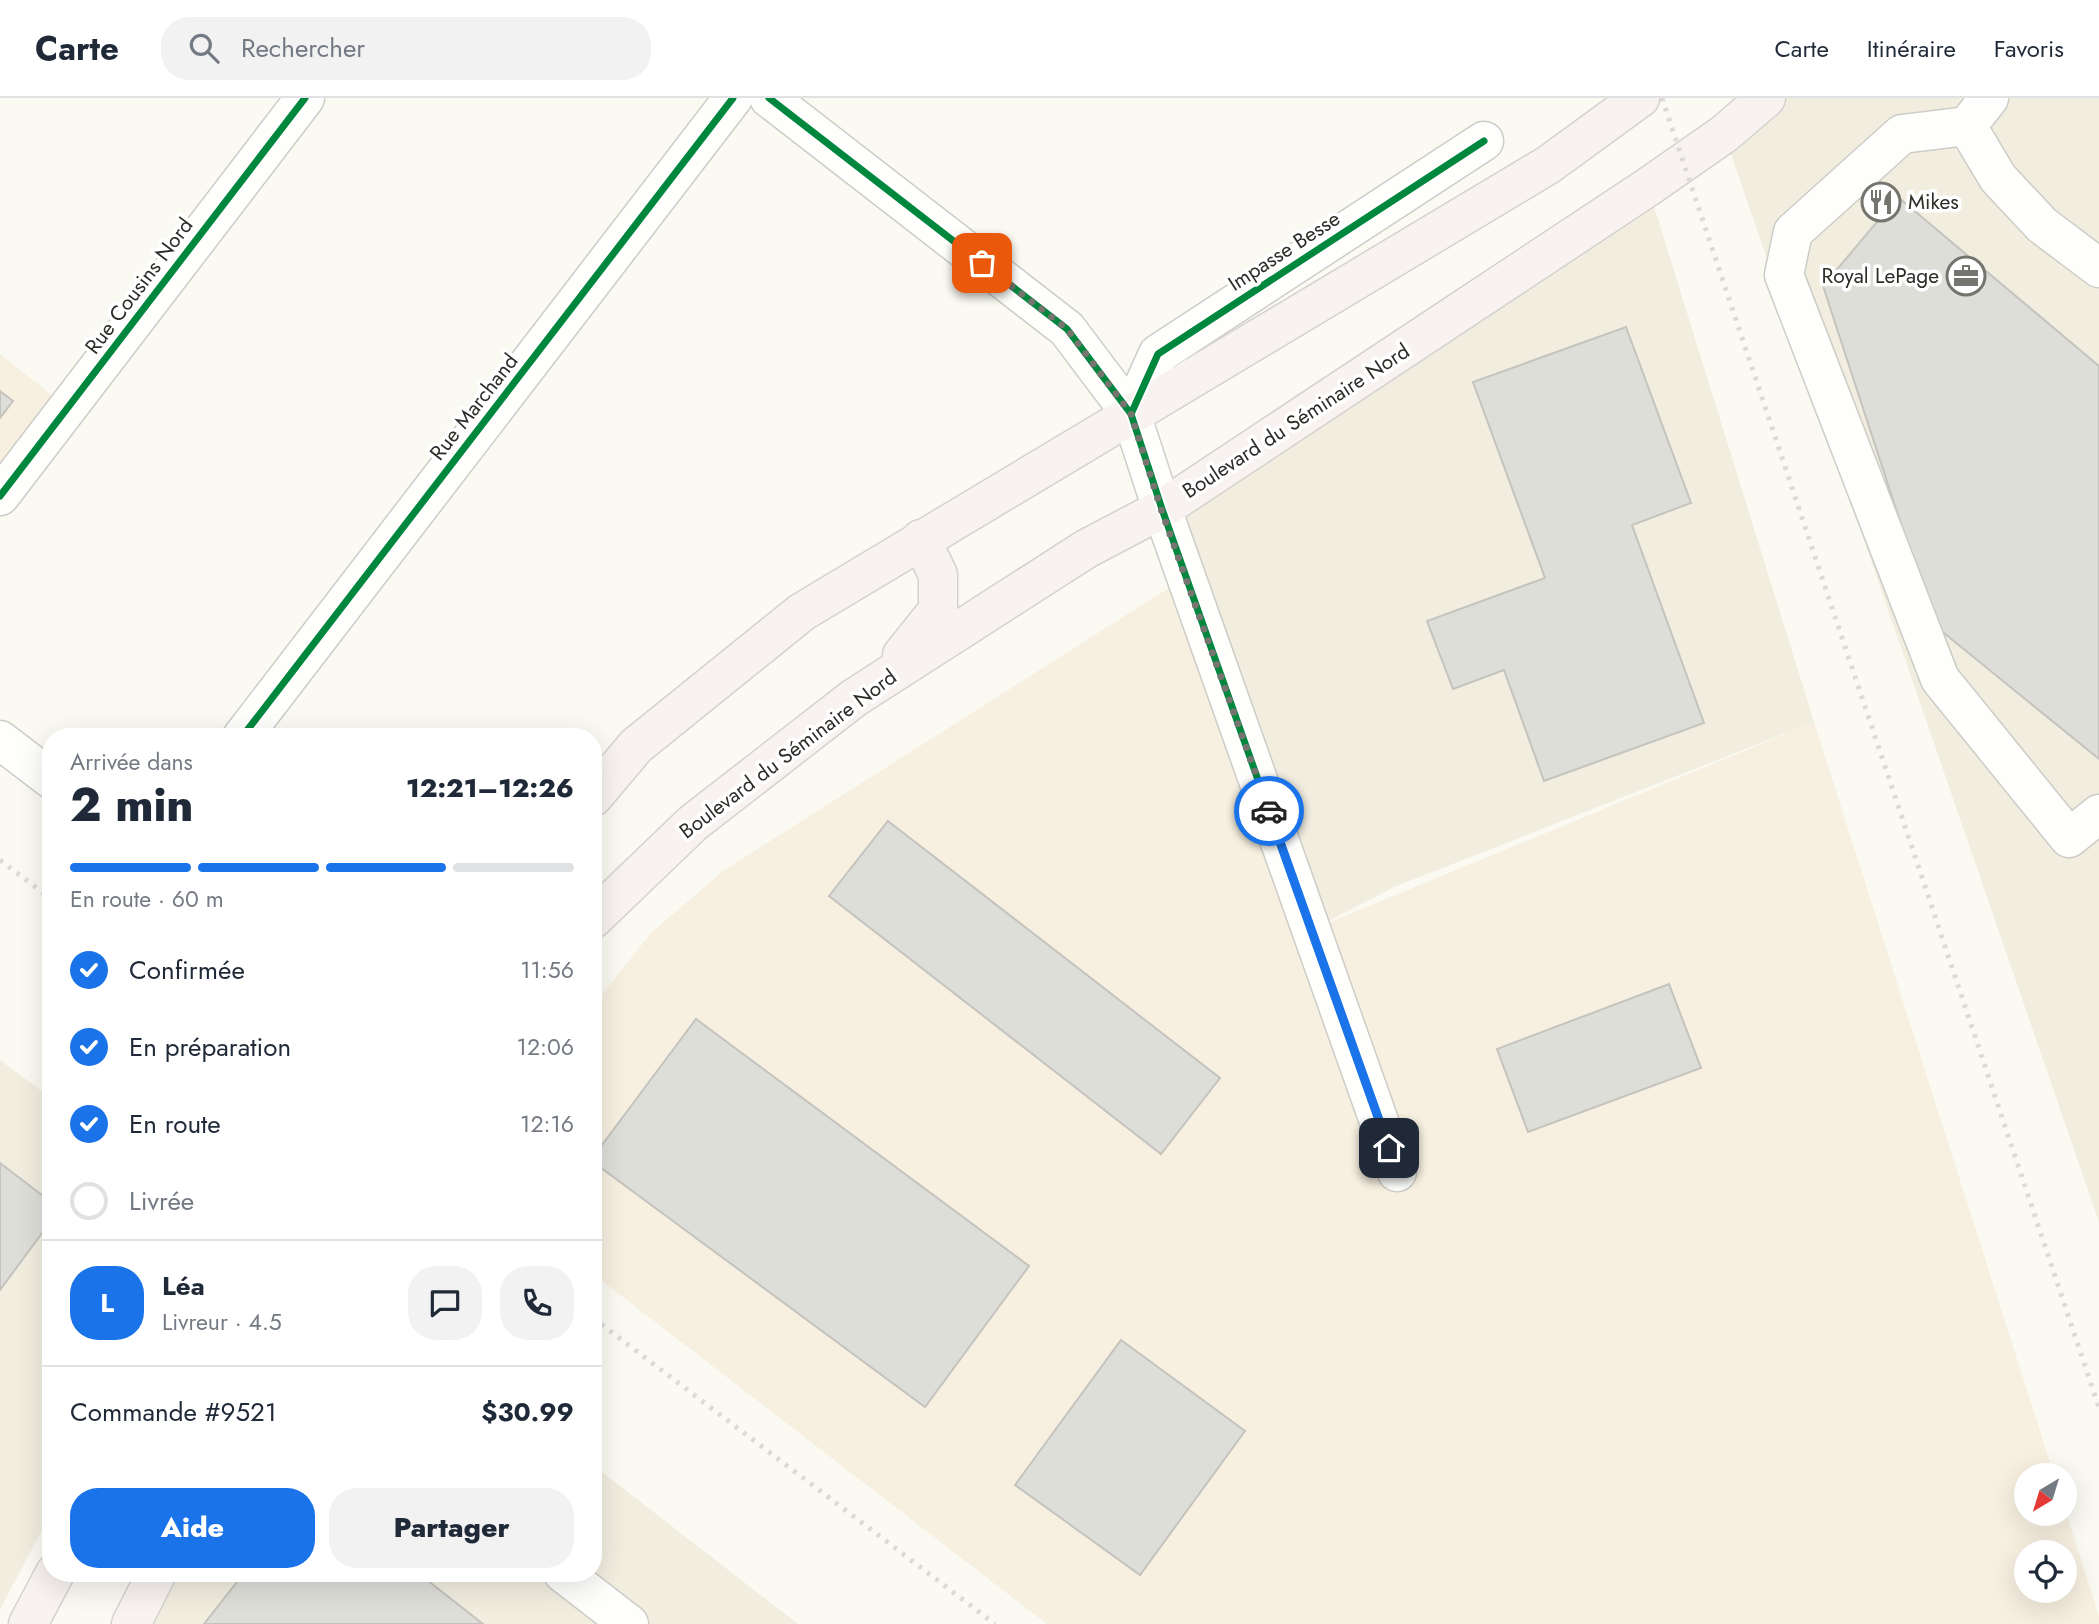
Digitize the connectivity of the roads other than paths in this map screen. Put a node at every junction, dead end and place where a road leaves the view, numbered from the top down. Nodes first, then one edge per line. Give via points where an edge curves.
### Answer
1 (305, 98) edge
2 (733, 98) edge
3 (769, 98) edge
4 (1640, 98) edge
5 (1766, 98) edge
6 (1978, 112) edge
7 (1484, 141) dead end
8 (2099, 268) edge
9 (1131, 414) junction
10 (0, 496) edge
11 (1161, 509) junction
12 (921, 539) junction
13 (853, 698) junction
14 (249, 728) edge
15 (0, 740) edge
16 (42, 772) edge
17 (602, 786) edge
18 (2099, 814) edge
19 (602, 910) edge
20 (1397, 1172) dead end
21 (50, 1582) edge
22 (152, 1582) edge
23 (575, 1582) edge
24 (28, 1624) edge
25 (131, 1624) edge
26 (629, 1624) edge

1 - 10 street, Rue Cousins Nord
2 - 14 street, Rue Marchand
3 - 9 street via 1067,329
4 - 9 main road via 1548,165
5 - 11 main road, Boulevard du Séminaire Nord via 1648,187
6 - 8 street via 1998,178 2042,225
6 - 18 street via 1902,134 1793,232 1784,275 1940,679 2069,838
7 - 9 street, Impasse Besse via 1158,354
9 - 11 street
9 - 12 main road
11 - 13 main road, Boulevard du Séminaire Nord via 1086,549
11 - 20 street
12 - 13 main road via 938,575 938,610 908,650
12 - 17 main road via 802,612 636,746
13 - 19 main road, Boulevard du Séminaire Nord via 693,823
15 - 16 street
21 - 24 main road
22 - 25 main road
23 - 26 street

